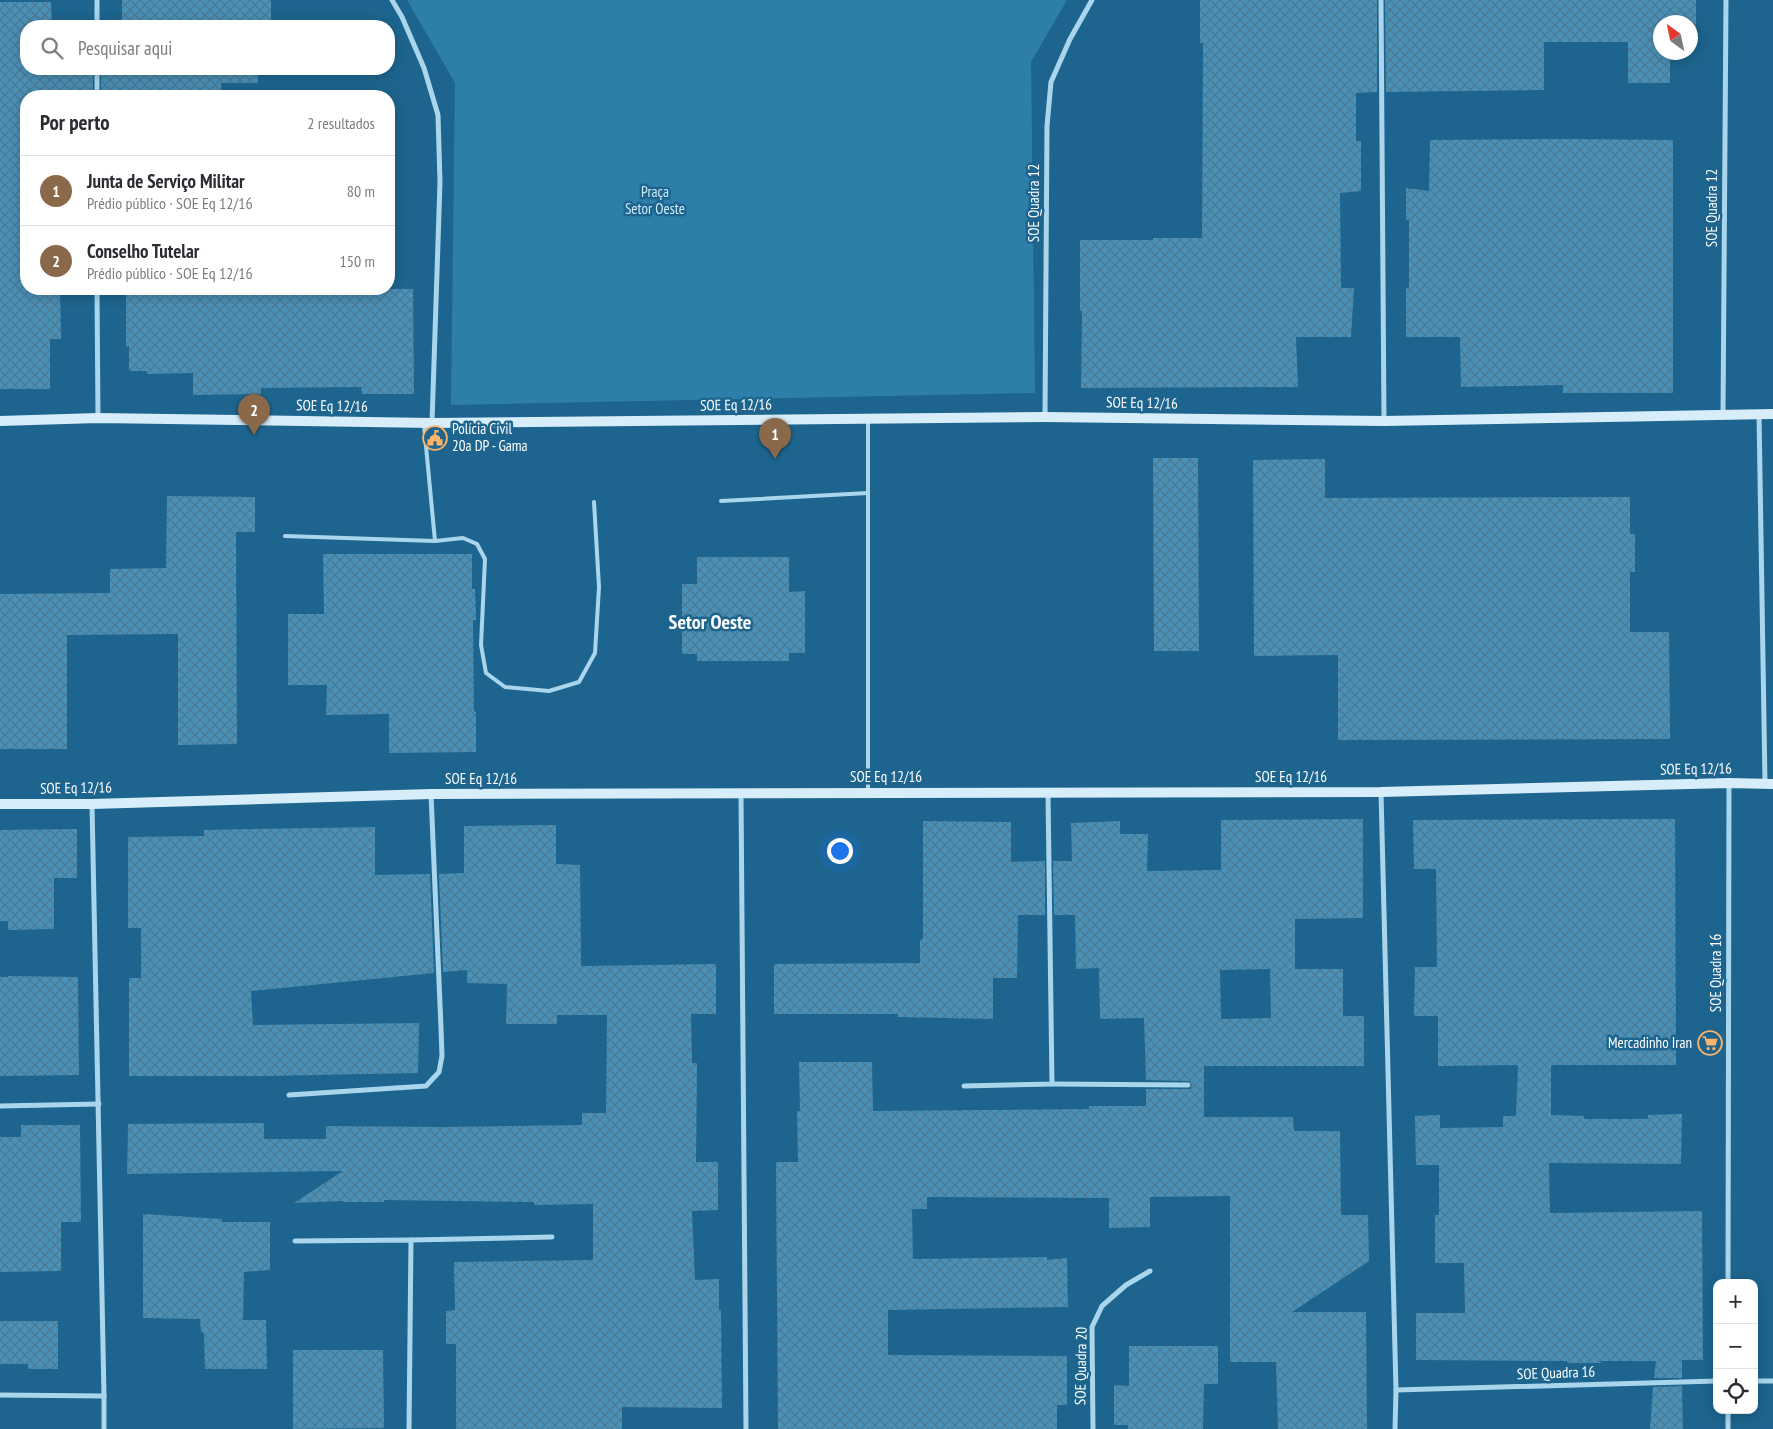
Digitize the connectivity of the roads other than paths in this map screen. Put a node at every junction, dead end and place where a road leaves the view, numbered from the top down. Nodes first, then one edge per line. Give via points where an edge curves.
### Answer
1 (97, 0) edge
2 (392, 0) edge
3 (1092, 0) edge
4 (1381, 0) edge
5 (1726, 0) edge
6 (97, 20) edge
7 (97, 75) edge
8 (97, 90) edge
9 (98, 295) edge
10 (1758, 414) junction
11 (1773, 414) edge
12 (1723, 416) junction
13 (1046, 417) junction
14 (98, 418) junction
15 (868, 419) junction
16 (0, 421) edge
17 (1384, 421) junction
18 (428, 423) junction
19 (868, 493) junction
20 (721, 501) dead end
21 (594, 502) dead end
22 (285, 536) dead end
23 (435, 541) junction
24 (1730, 783) junction
25 (1769, 784) edge
26 (868, 792) junction
27 (1048, 792) junction
28 (1381, 792) junction
29 (741, 793) junction
30 (431, 794) junction
31 (0, 804) edge
32 (92, 804) junction
33 (1052, 1084) junction
34 (1188, 1085) dead end
35 (964, 1086) dead end
36 (289, 1094) dead end
37 (99, 1104) junction
38 (0, 1106) edge
39 (552, 1237) dead end
40 (411, 1240) junction
41 (295, 1241) dead end
42 (1150, 1271) dead end
43 (1728, 1279) edge
44 (1713, 1381) edge
45 (1758, 1381) edge
46 (1773, 1381) edge
47 (1396, 1390) junction
48 (0, 1396) edge
49 (104, 1396) junction
50 (1728, 1414) edge
51 (104, 1429) edge
52 (409, 1429) edge
53 (746, 1429) edge
54 (1093, 1429) edge
55 (1395, 1429) edge
56 (1728, 1429) edge

1 - 6 street
2 - 18 street via 424,68 438,115 440,182
3 - 13 street, SOE Quadra 12 via 1051,82
4 - 17 street
5 - 12 street, SOE Quadra 12
7 - 8 street
9 - 14 street
10 - 11 street, SOE Eq 12/16
10 - 12 street, SOE Eq 12/16
10 - 25 street
12 - 17 street, SOE Eq 12/16
13 - 15 street, SOE Eq 12/16
13 - 17 street, SOE Eq 12/16
14 - 16 street, SOE Eq 12/16
14 - 18 street, SOE Eq 12/16
15 - 18 street, SOE Eq 12/16
15 - 19 lane
18 - 23 lane
19 - 20 lane
19 - 26 lane
21 - 23 lane via 598,587 595,653 579,682 550,691 505,687 486,673 481,646 485,558 477,544 463,538
22 - 23 lane
24 - 25 street, SOE Eq 12/16
24 - 28 street, SOE Eq 12/16
24 - 43 street, SOE Quadra 16
26 - 27 street, SOE Eq 12/16
26 - 29 street, SOE Eq 12/16
27 - 28 street, SOE Eq 12/16
27 - 33 street
28 - 47 street
29 - 30 street, SOE Eq 12/16
29 - 53 street
30 - 32 street, SOE Eq 12/16
30 - 36 street via 442,1056 439,1072 426,1086
31 - 32 street, SOE Eq 12/16
32 - 37 street
33 - 34 street
33 - 35 street
37 - 38 street
37 - 49 street
39 - 40 street
40 - 41 street
40 - 52 street
42 - 54 street, SOE Quadra 20 via 1126,1285 1102,1306 1092,1327
44 - 47 street, SOE Quadra 16
45 - 46 street
47 - 55 street
48 - 49 street
49 - 51 street
50 - 56 street

